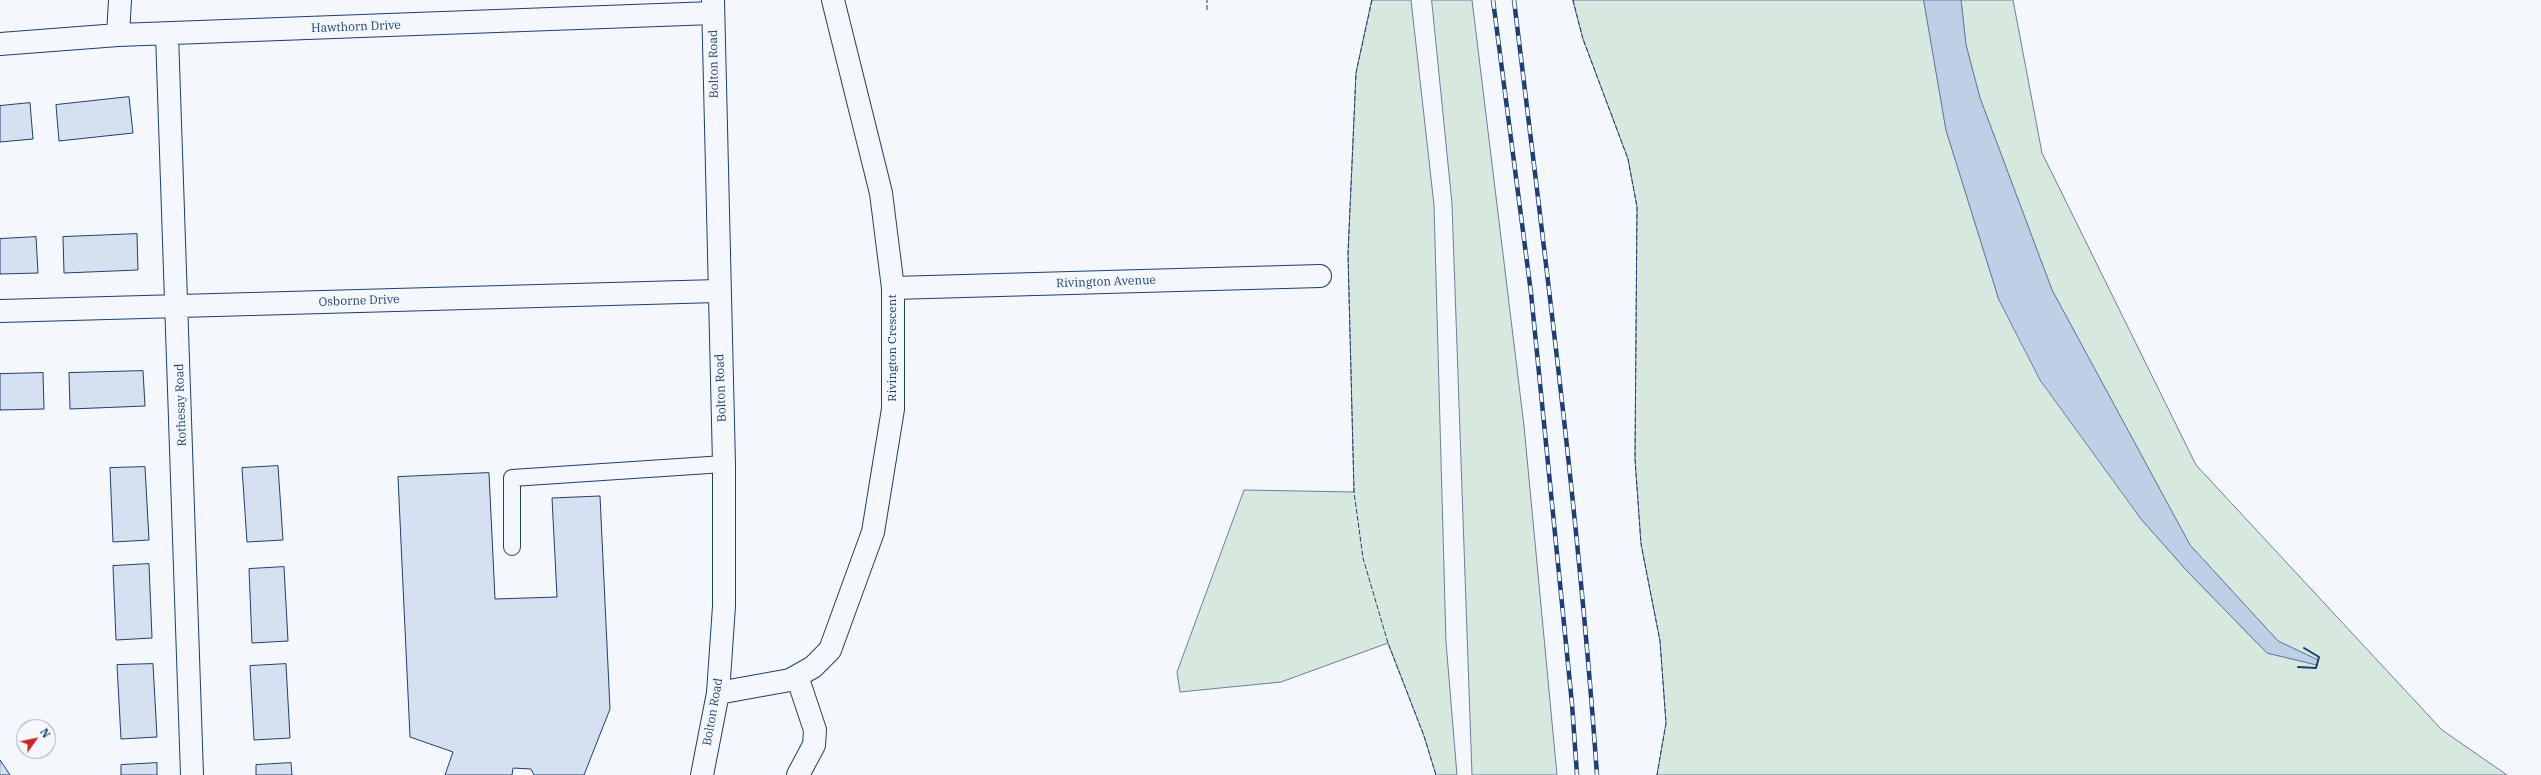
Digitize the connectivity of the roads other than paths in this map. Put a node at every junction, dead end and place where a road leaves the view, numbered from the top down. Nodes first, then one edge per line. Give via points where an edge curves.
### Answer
1 (120, 0) edge
2 (833, 0) edge
3 (713, 6) edge
4 (167, 34) junction
5 (118, 35) junction
6 (0, 44) edge
7 (1320, 276) dead end
8 (893, 288) junction
9 (718, 291) junction
10 (178, 306) junction
11 (0, 311) edge
12 (724, 464) junction
13 (512, 547) dead end
14 (797, 676) junction
15 (718, 693) junction
16 (192, 775) edge
17 (702, 775) edge
18 (798, 775) edge

1 - 5 street
2 - 8 street, Rivington Crescent via 881,192
3 - 4 street, Hawthorn Drive
3 - 9 street, Bolton Road
4 - 5 street, Hawthorn Drive
4 - 10 street, Rothesay Road
5 - 6 street, Hawthorn Drive
7 - 8 street, Rivington Avenue
8 - 14 street, Rivington Crescent via 893,409 873,532 830,650 813,667
9 - 10 street, Osborne Drive
9 - 12 street, Bolton Road
10 - 11 street, Osborne Drive
10 - 16 street, Rothesay Road
12 - 13 lane via 512,478
12 - 15 street, Bolton Road via 724,606
14 - 15 street, Rivington Crescent via 760,687
14 - 18 street via 814,730 814,745
15 - 17 street, Bolton Road

